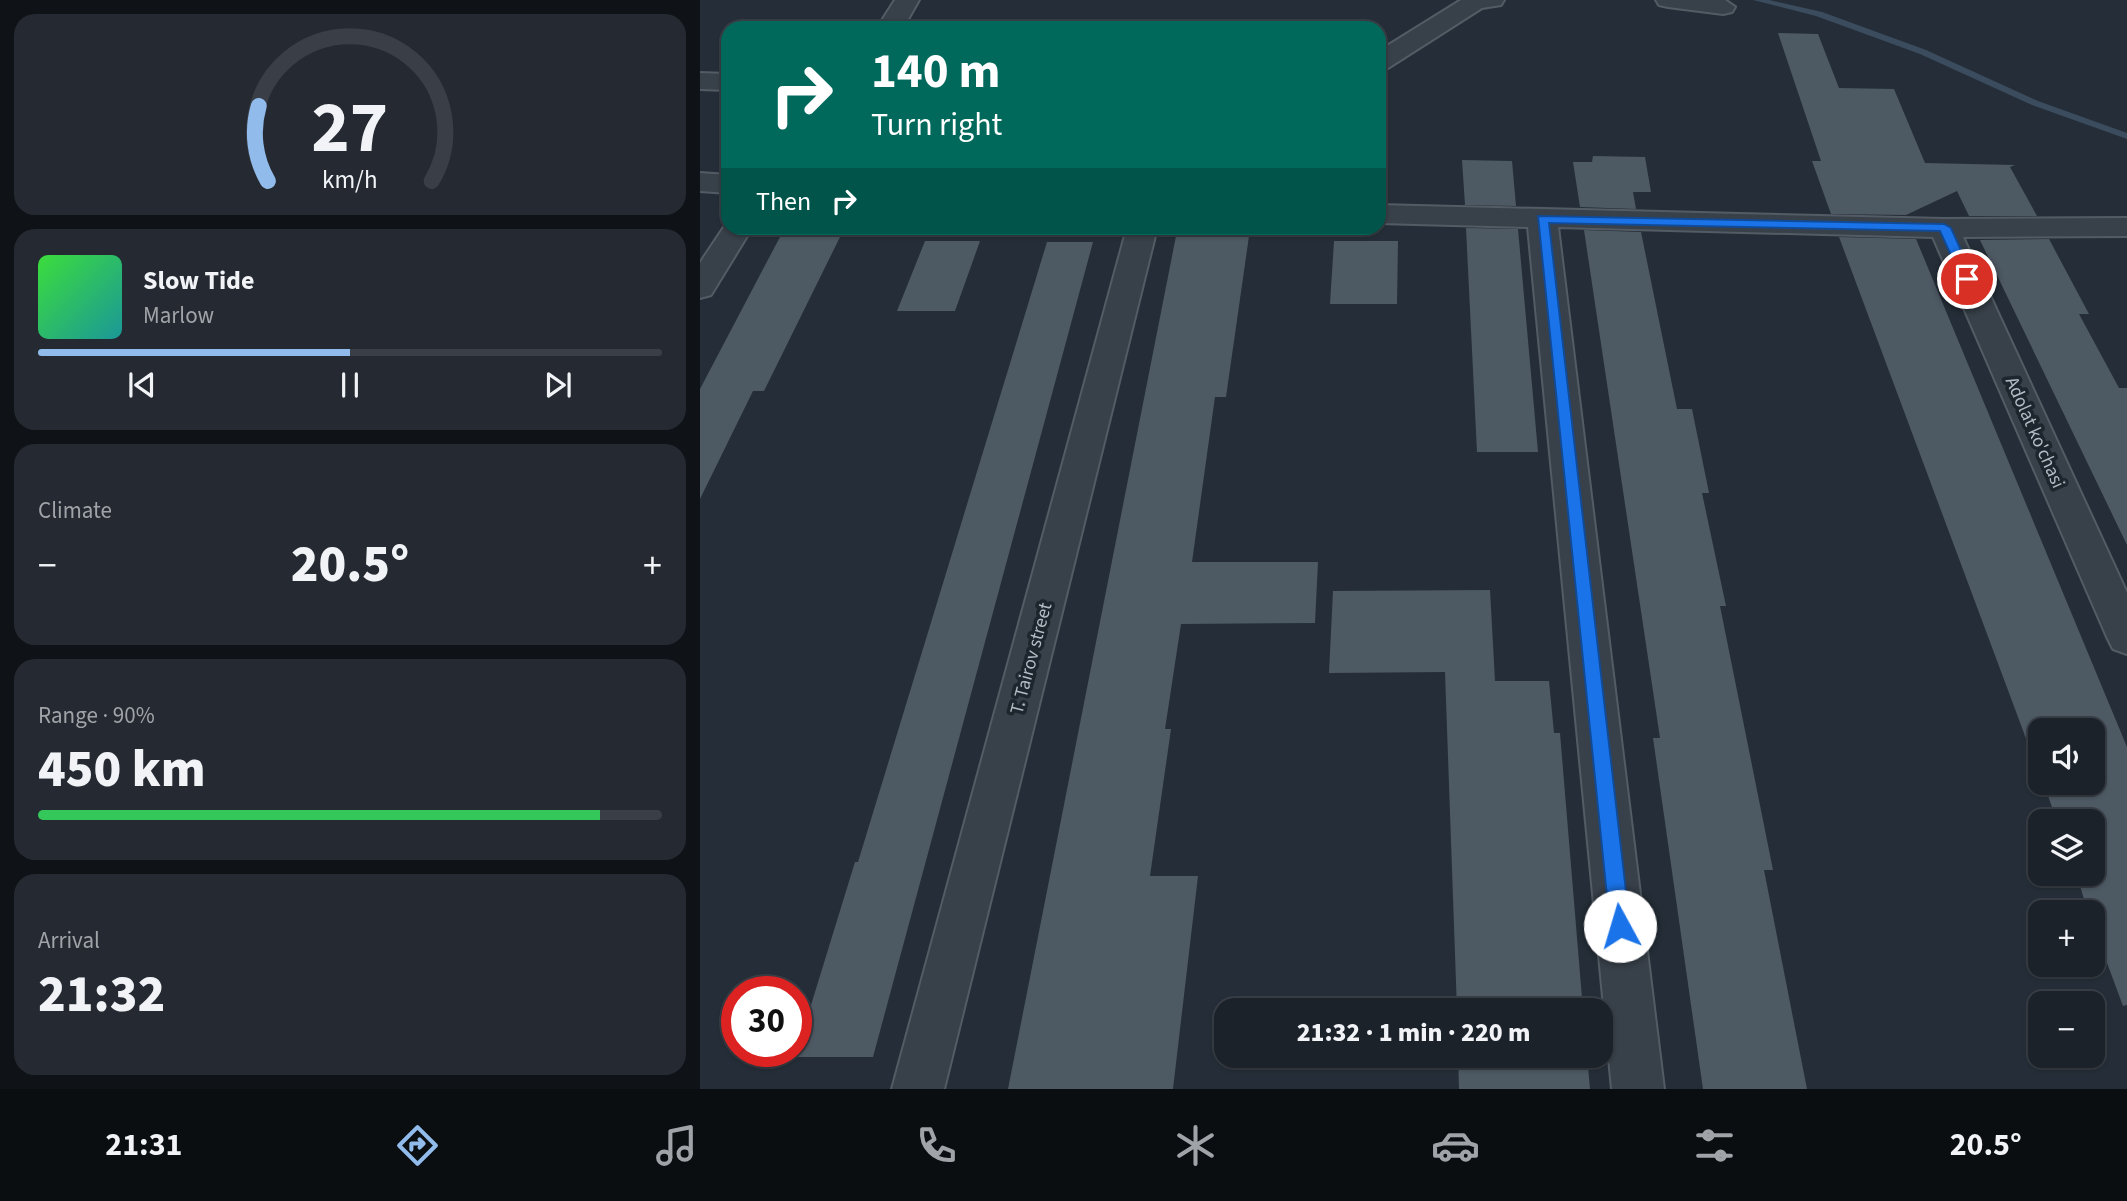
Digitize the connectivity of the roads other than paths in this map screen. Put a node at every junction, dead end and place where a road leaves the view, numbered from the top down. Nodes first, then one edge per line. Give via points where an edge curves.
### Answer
1 (907, 0) edge
2 (1492, 0) edge
3 (1668, 0) edge
4 (1723, 7) dead end
5 (894, 21) edge
6 (1386, 58) edge
7 (700, 81) edge
8 (721, 82) edge
9 (700, 182) edge
10 (721, 184) edge
11 (1386, 214) edge
12 (1542, 219) junction
13 (2127, 227) edge
14 (1944, 228) junction
15 (733, 235) edge
16 (1140, 235) edge
17 (700, 288) edge
18 (2127, 637) edge
19 (918, 1089) edge
20 (1639, 1089) edge

1 - 5 street
2 - 6 street via 1476,1
3 - 4 street
7 - 8 street
9 - 10 street
11 - 12 street
12 - 14 street
12 - 20 street
13 - 14 street
14 - 18 street, Adolat ko'chasi
15 - 17 street
16 - 19 street, T. Tairov street

